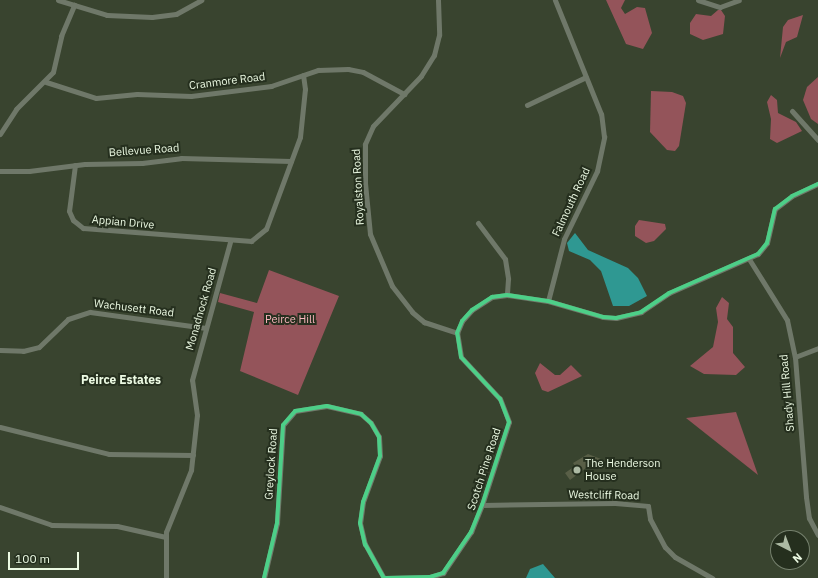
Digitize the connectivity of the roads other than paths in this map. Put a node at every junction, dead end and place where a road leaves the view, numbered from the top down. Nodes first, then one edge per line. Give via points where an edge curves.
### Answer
1 (58, 0) edge
2 (201, 0) edge
3 (438, 0) edge
4 (555, 0) edge
5 (698, 0) edge
6 (739, 0) edge
7 (74, 5) junction
8 (303, 75) junction
9 (586, 77) junction
10 (46, 82) junction
11 (404, 94) junction
12 (527, 105) dead end
13 (792, 111) dead end
14 (0, 134) edge
15 (818, 140) edge
16 (291, 161) junction
17 (75, 165) junction
18 (0, 171) edge
19 (818, 184) edge
20 (478, 223) dead end
21 (230, 242) junction
22 (749, 259) junction
23 (507, 295) junction
24 (548, 301) junction
25 (206, 328) junction
26 (457, 333) junction
27 (818, 348) edge
28 (0, 350) edge
29 (795, 357) junction
30 (0, 426) edge
31 (193, 455) junction
32 (482, 505) junction
33 (0, 507) edge
34 (818, 535) edge
35 (166, 537) junction
36 (166, 578) edge
37 (264, 578) edge
38 (385, 578) edge
39 (712, 578) edge

1 - 7 street
2 - 7 street via 176,14 156,17 114,16
3 - 11 street, Royalston Road via 439,32 434,55 424,73
4 - 9 street, Falmouth Road
5 - 6 street via 720,7
7 - 10 street via 60,40 56,66
8 - 10 street, Cranmore Road via 267,87 187,96 136,94 96,98
8 - 11 street, Cranmore Road via 320,69 355,70
8 - 16 street via 305,87 302,128
9 - 12 street
9 - 24 street, Falmouth Road via 601,114 601,157 591,186 564,239
10 - 14 street via 16,108
11 - 26 street, Royalston Road via 377,121 366,142 365,183 370,234 383,268 409,309 425,323
13 - 15 street
16 - 17 street, Bellevue Road via 181,158
16 - 21 street via 264,233 249,242
17 - 18 street, Bellevue Road via 28,171
17 - 21 street, Appian Drive via 69,209 73,220 81,227
19 - 22 street via 792,196 775,209 767,243 758,254
20 - 23 street via 505,259
21 - 25 street, Monadnock Road
22 - 24 street via 669,293 641,312 629,316 603,317
22 - 29 street, Shady Hill Road via 780,304 787,320
23 - 24 street
23 - 26 street via 492,297 472,310 462,321
25 - 28 street, Wachusett Road via 90,312 68,320 47,342 35,348
25 - 31 street, Monadnock Road via 192,382 197,412
26 - 32 street, Scotch Pine Road via 461,357 500,399 508,417
27 - 29 street
29 - 34 street, Shady Hill Road via 806,497 810,518
30 - 31 street via 109,454
31 - 35 street, Monadnock Road via 188,482
32 - 38 street, Scotch Pine Road via 471,532 445,571 430,578
32 - 39 street, Westcliff Road via 615,503 648,506 650,519 665,547 675,557
33 - 35 street via 49,524 120,527
35 - 36 street, Monadnock Road
37 - 38 street, Greylock Road via 277,523 283,425 295,411 327,406 361,414 378,435 380,456 363,502 360,522 365,544

